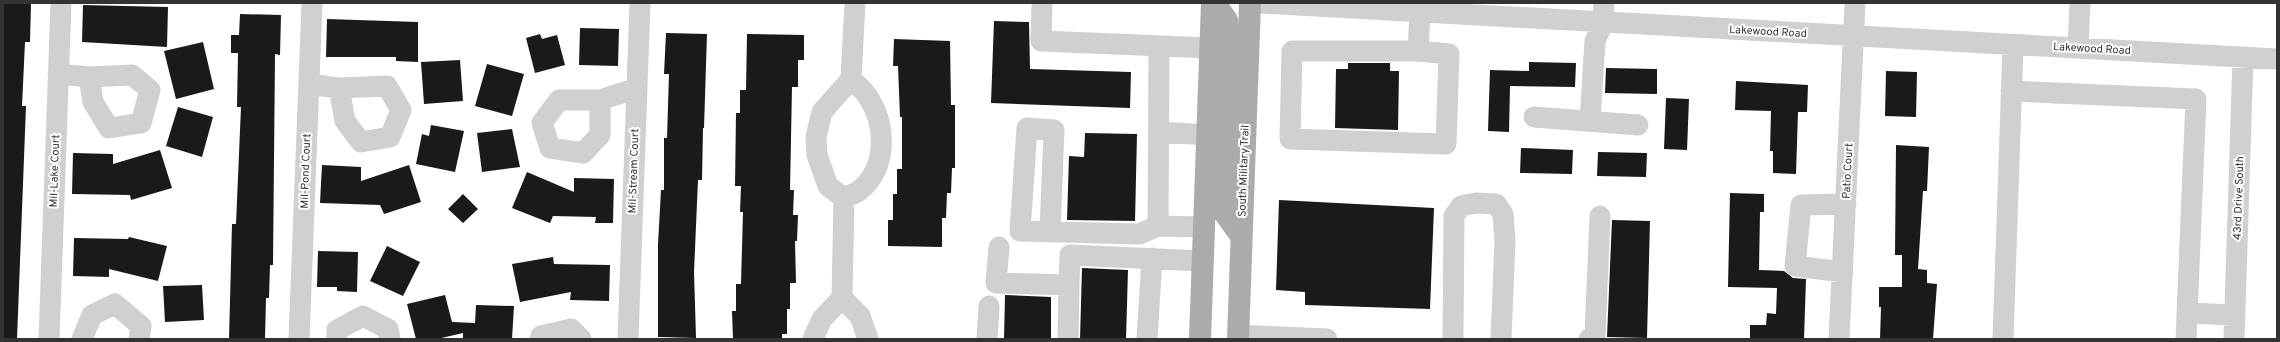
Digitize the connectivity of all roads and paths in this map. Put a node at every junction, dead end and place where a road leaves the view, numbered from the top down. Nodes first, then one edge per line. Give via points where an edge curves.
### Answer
1 (61, 3) edge
2 (312, 3) edge
3 (640, 3) edge
4 (855, 3) edge
5 (1042, 3) edge
6 (1212, 3) edge
7 (1215, 3) edge
8 (1250, 3) edge
9 (1260, 3) edge
10 (1855, 3) edge
11 (2080, 3) edge
12 (1413, 9) edge
13 (1603, 13) edge
14 (1854, 37) junction
15 (2013, 45) junction
16 (1159, 46) junction
17 (1211, 48) junction
18 (2078, 48) junction
19 (1418, 51) junction
20 (2243, 57) junction
21 (2277, 59) edge
22 (58, 74) junction
23 (89, 77) dead end
24 (851, 79) junction
25 (309, 84) junction
26 (339, 88) dead end
27 (637, 88) junction
28 (2011, 91) junction
29 (600, 100) dead end
30 (1534, 117) dead end
31 (1590, 120) junction
32 (1638, 125) dead end
33 (1159, 132) junction
34 (1208, 135) junction
35 (844, 198) junction
36 (1846, 204) junction
37 (1600, 216) dead end
38 (1158, 226) junction
39 (1204, 227) junction
40 (1050, 232) dead end
41 (1242, 236) junction
42 (999, 248) dead end
43 (1152, 258) junction
44 (1203, 261) junction
45 (1843, 272) junction
46 (1069, 285) junction
47 (842, 298) junction
48 (989, 306) dead end
49 (2187, 313) junction
50 (2235, 315) junction
51 (1238, 337) edge
52 (49, 339) edge
53 (82, 339) edge
54 (139, 339) edge
55 (300, 339) edge
56 (336, 339) edge
57 (390, 339) edge
58 (540, 339) edge
59 (581, 339) edge
60 (628, 339) edge
61 (813, 339) edge
62 (868, 339) edge
63 (987, 339) edge
64 (1068, 339) edge
65 (1148, 339) edge
66 (1200, 339) edge
67 (1212, 339) edge
68 (1327, 339) edge
69 (1453, 339) edge
70 (1501, 339) edge
71 (1589, 339) edge
72 (1839, 339) edge
73 (2003, 339) edge
74 (2186, 339) edge
75 (2234, 339) edge

1 - 22 street, Mil-Lake Court
2 - 25 street, Mil-Pond Court
3 - 27 street, Mil-Stream Court
4 - 24 street
5 - 16 street via 1040,41
6 - 17 main road
7 - 41 main road via 1227,20 1228,39 1223,211
8 - 41 main road, South Military Trail
9 - 12 street, Lakewood Road
10 - 14 street, Patio Court
11 - 18 street
12 - 13 street, Lakewood Road
12 - 19 street
13 - 14 street, Lakewood Road
13 - 31 street via 1595,41
14 - 15 street, Lakewood Road
14 - 36 street, Patio Court
15 - 18 street, Lakewood Road
15 - 28 street
16 - 17 street
16 - 33 street
17 - 34 main road
18 - 20 street, Lakewood Road
19 - 19 street via 1292,51 1290,139 1446,144 1449,54
20 - 21 street, Lakewood Road
20 - 50 street, 43rd Drive South
22 - 23 street
22 - 52 street, Mil-Lake Court
24 - 35 street via 822,112 816,137 817,155 828,186
24 - 35 street via 867,96 879,118 882,148 875,170 861,190
25 - 26 street
25 - 55 street, Mil-Pond Court
27 - 29 street
27 - 60 street, Mil-Stream Court
28 - 49 street via 2196,99
28 - 73 street
30 - 31 street
31 - 32 street
33 - 34 street
33 - 38 street
34 - 39 main road
35 - 47 street
36 - 45 street, Patio Court
36 - 45 street via 1800,205 1795,266
37 - 71 street via 1595,334
38 - 39 street
38 - 40 street via 1139,234
39 - 44 main road
41 - 51 main road, South Military Trail
42 - 46 street via 996,283
43 - 44 street
43 - 46 street via 1070,255
43 - 65 street
44 - 66 main road
44 - 67 main road via 1214,276
45 - 72 street, Patio Court
46 - 64 street
47 - 61 street via 822,319
47 - 62 street via 860,316
48 - 63 street
49 - 50 street
49 - 74 street
50 - 75 street, 43rd Drive South
51 - 68 street
53 - 54 street via 92,315 115,304 141,326
56 - 57 street via 337,330 363,316 388,329
58 - 59 street via 541,336 572,329
69 - 70 street via 1454,216 1461,206 1476,203 1496,204 1503,214 1505,242

